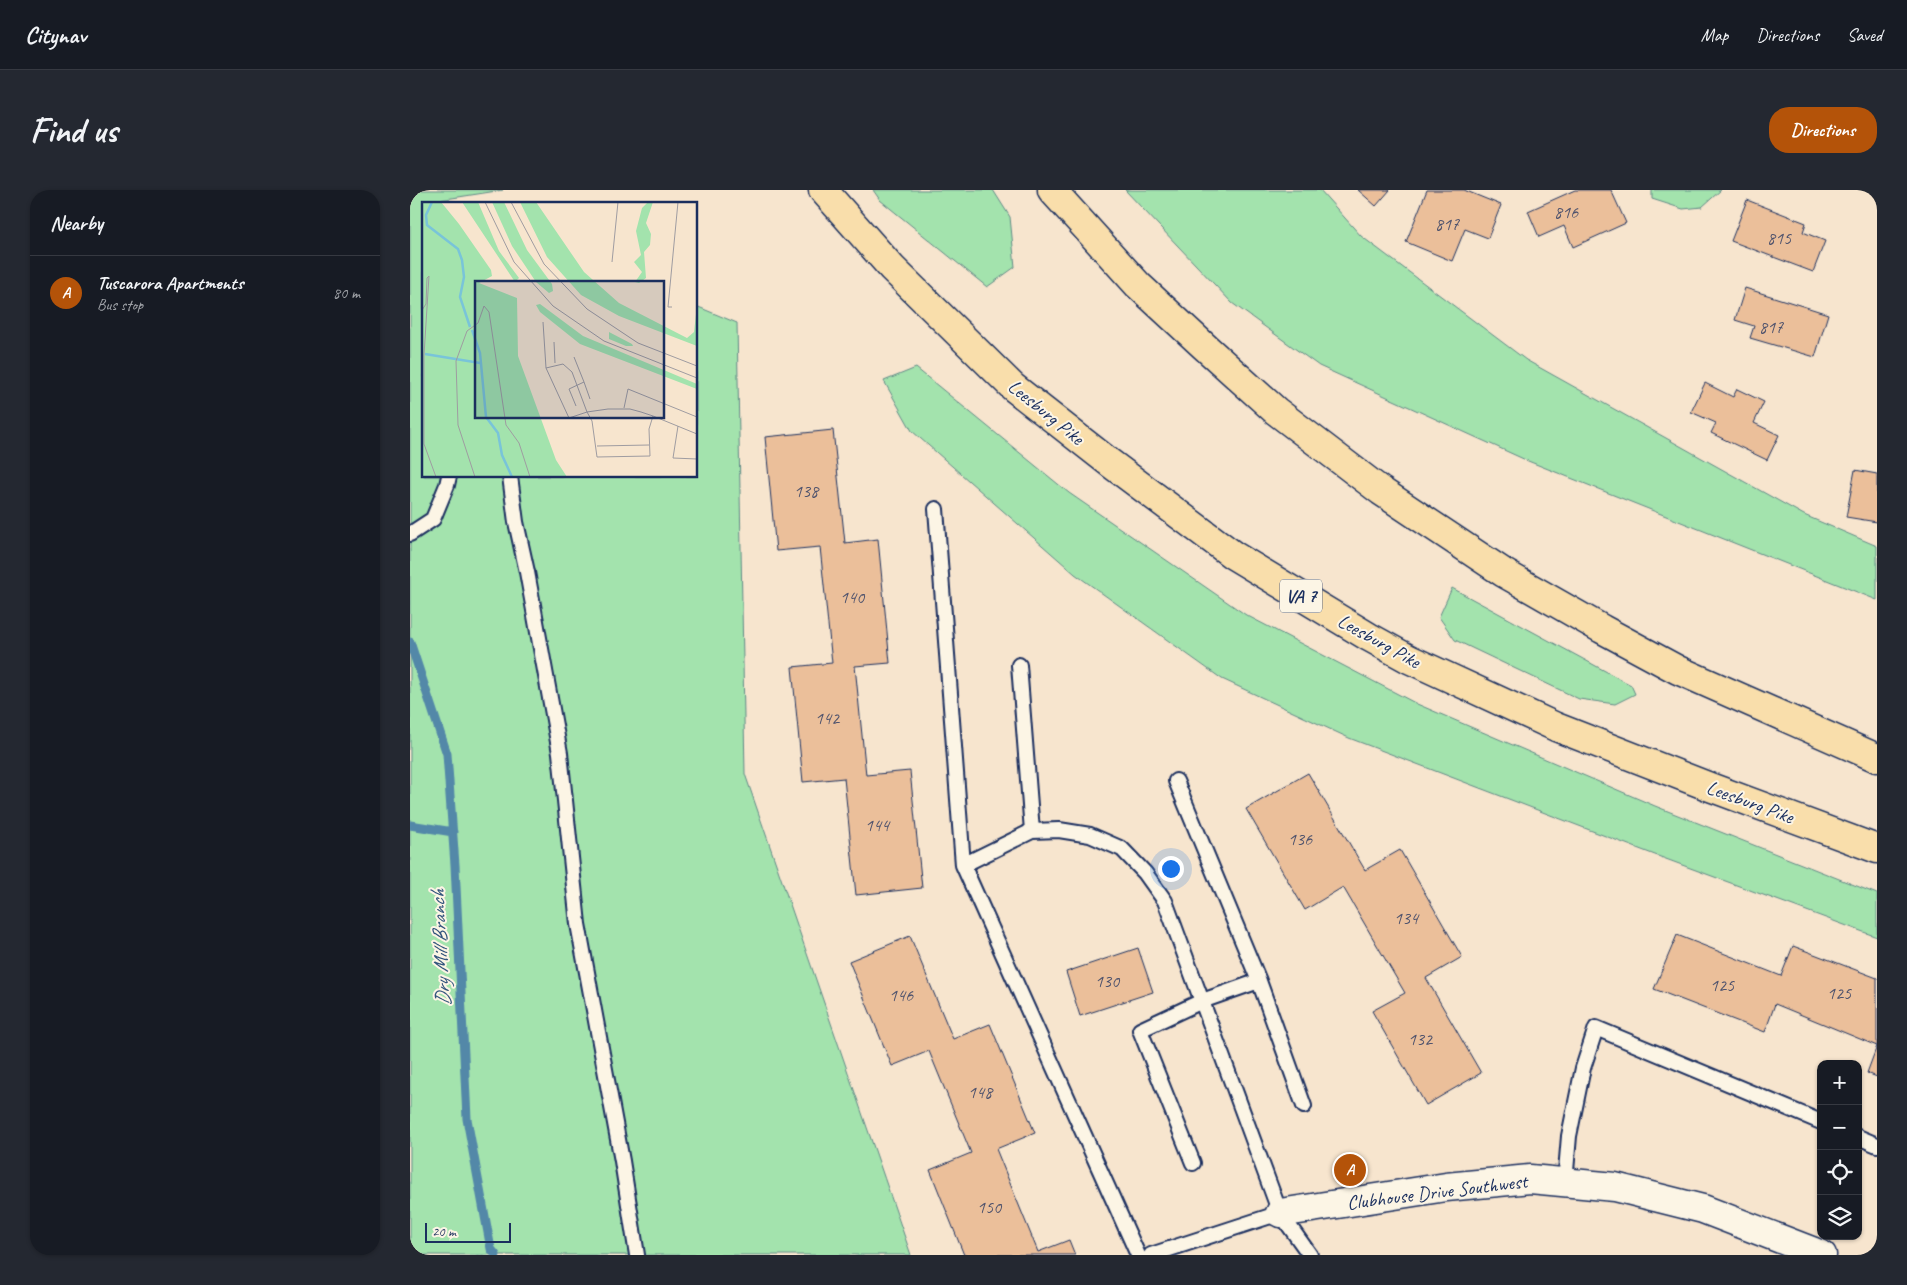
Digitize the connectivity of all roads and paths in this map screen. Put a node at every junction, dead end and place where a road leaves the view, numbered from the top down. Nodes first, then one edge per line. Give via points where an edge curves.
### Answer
1 (823, 190) edge
2 (1052, 190) edge
3 (448, 478) edge
4 (510, 478) edge
5 (936, 509) dead end
6 (410, 534) edge
7 (1019, 665) dead end
8 (1877, 758) edge
9 (1176, 781) dead end
10 (1032, 831) junction
11 (1877, 849) edge
12 (963, 865) junction
13 (1259, 980) junction
14 (1202, 1002) junction
15 (1304, 1106) dead end
16 (1817, 1120) edge
17 (1862, 1139) edge
18 (1877, 1145) edge
19 (1193, 1163) dead end
20 (1564, 1183) junction
21 (1280, 1213) junction
22 (1790, 1249) edge
23 (637, 1255) edge
24 (1138, 1255) edge
25 (1150, 1255) edge
26 (1310, 1255) edge
27 (1822, 1255) edge

1 - 11 highway, Leesburg Pike / VA 7 via 892,268 1013,387 1233,555 1409,659 1556,727
2 - 8 highway via 1138,285 1204,346 1276,411 1381,491 1504,573 1678,670
3 - 6 lane via 433,519
4 - 23 lane via 560,753 578,924
5 - 12 lane
7 - 10 lane
9 - 13 lane
10 - 12 lane
10 - 14 lane via 1059,830 1090,835 1122,849 1164,901
12 - 24 lane
13 - 14 lane
13 - 15 lane
14 - 19 lane via 1140,1030
14 - 21 lane
16 - 20 lane via 1596,1028 1583,1068 1569,1136
17 - 18 lane
20 - 21 street, Clubhouse Drive Southwest via 1530,1179 1456,1186
20 - 22 street, Clubhouse Drive Southwest via 1615,1187 1703,1209
21 - 25 lane
21 - 26 lane
22 - 27 street, Clubhouse Drive Southwest

